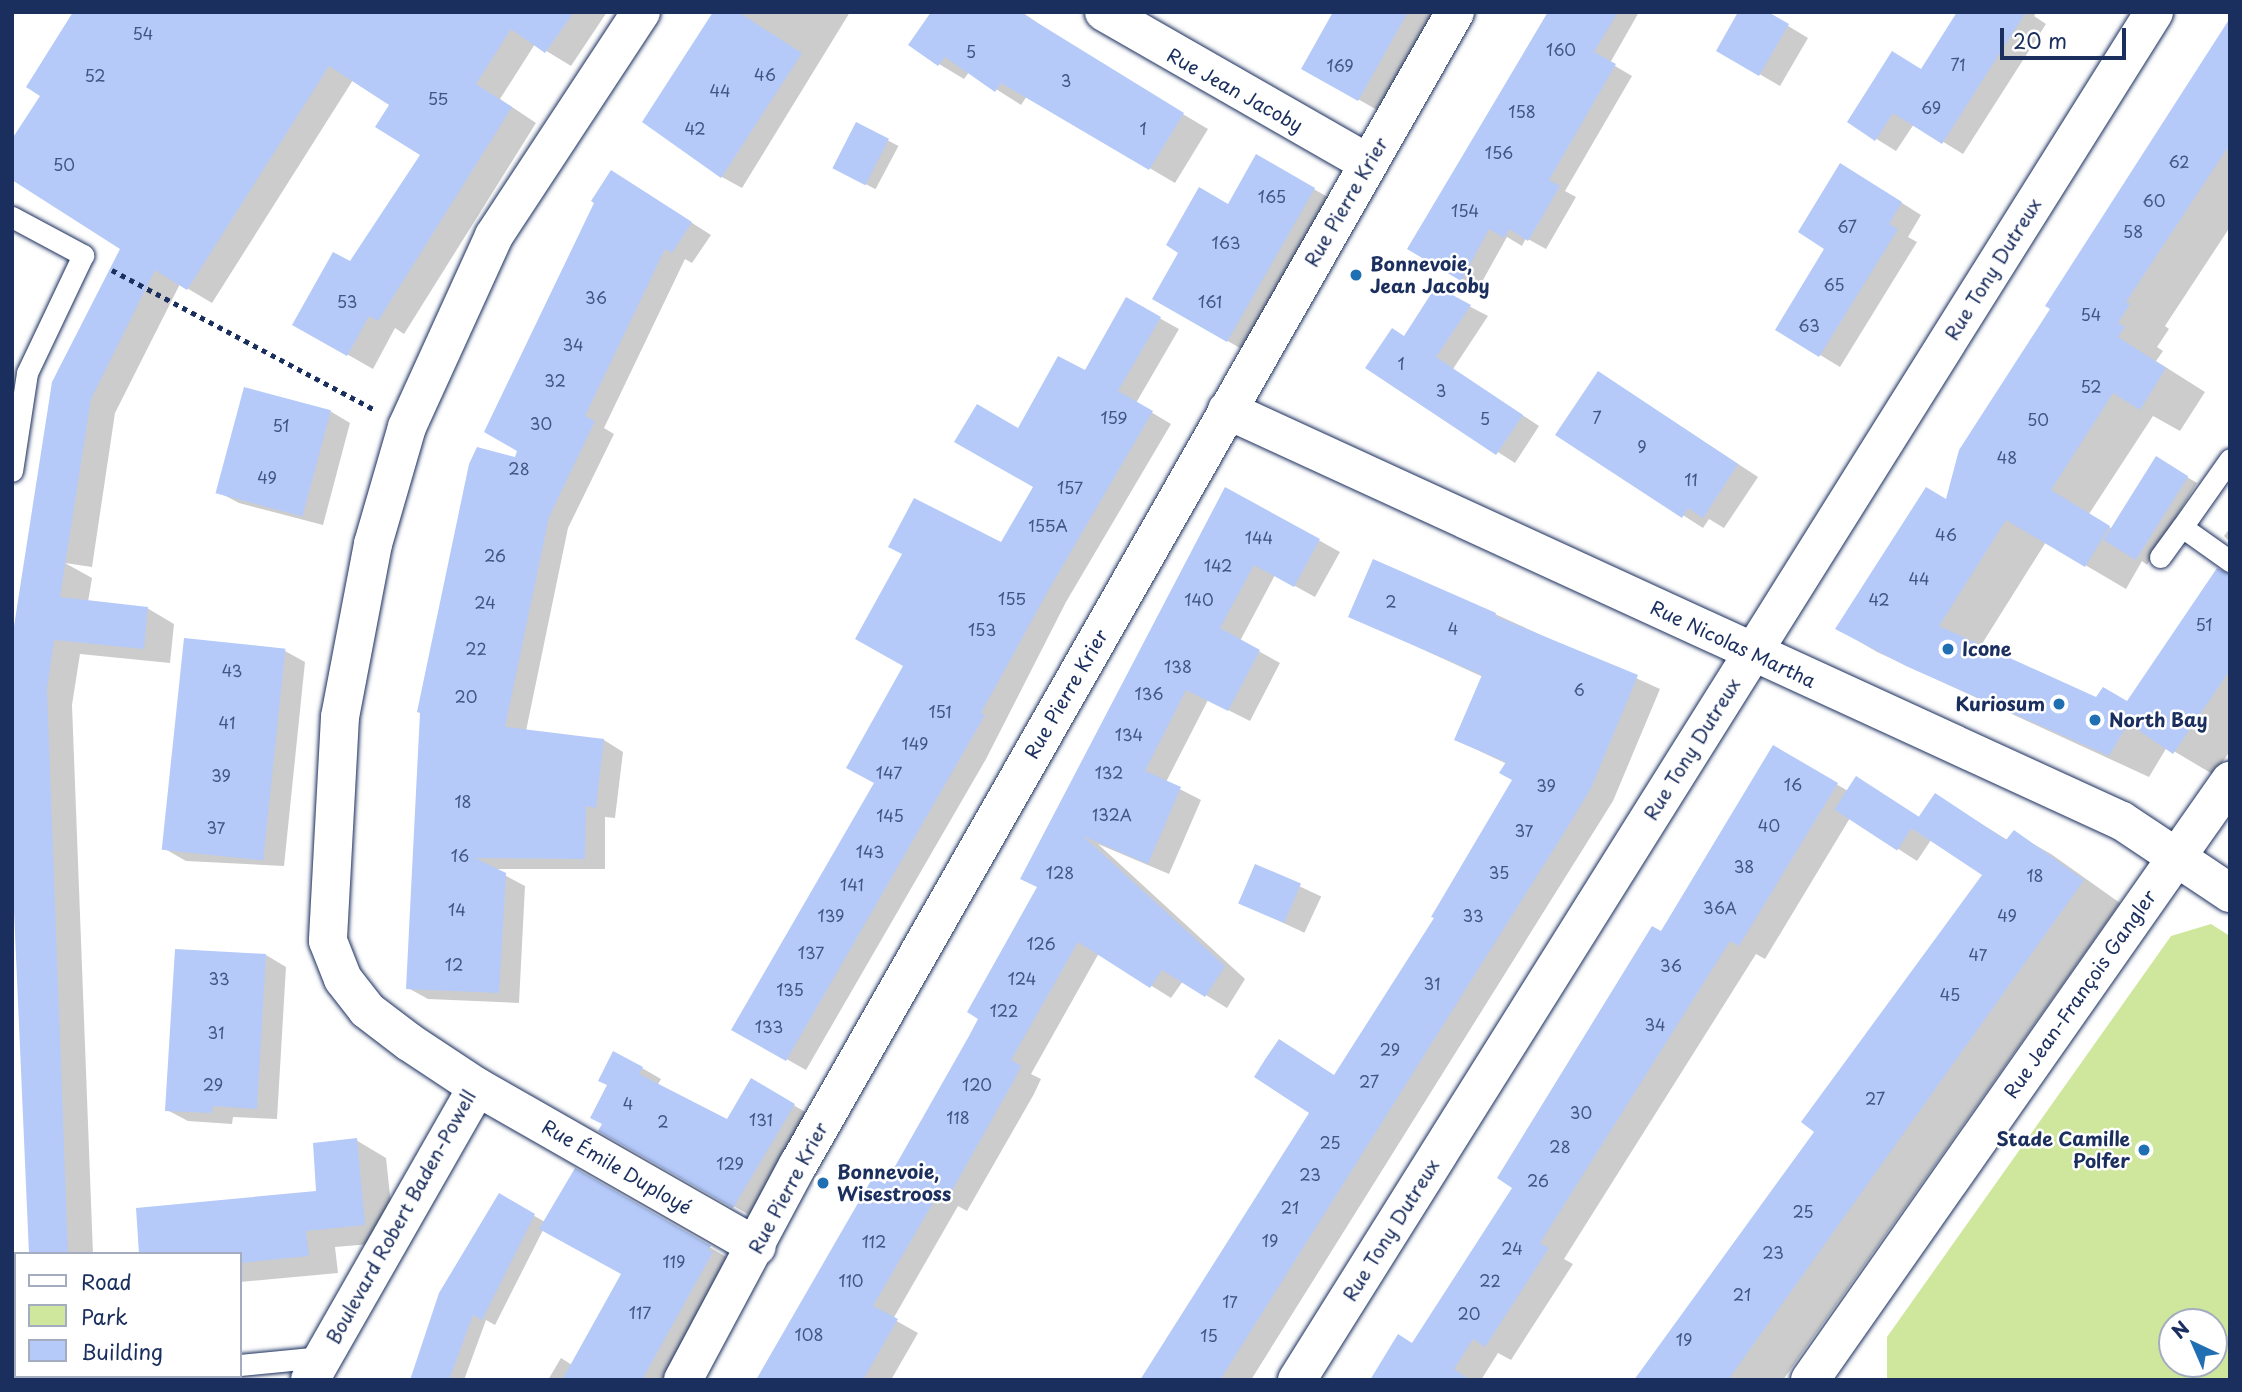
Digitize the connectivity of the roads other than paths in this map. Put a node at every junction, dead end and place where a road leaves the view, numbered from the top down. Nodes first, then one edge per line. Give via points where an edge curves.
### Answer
1 (641, 12) edge
2 (1104, 12) edge
3 (1455, 12) edge
4 (2154, 12) edge
5 (1368, 163) junction
6 (12, 217) edge
7 (1227, 410) junction
8 (2230, 459) edge
9 (12, 471) edge
10 (2182, 527) junction
11 (2160, 557) dead end
12 (2230, 561) edge
13 (1752, 652) junction
14 (2230, 781) edge
15 (2177, 856) junction
16 (2230, 893) edge
17 (477, 1087) junction
18 (757, 1247) junction
19 (12, 1364) edge
20 (242, 1365) edge
21 (316, 1368) edge
22 (13, 1380) edge
23 (683, 1380) edge
24 (1297, 1380) edge
25 (1810, 1380) edge

1 - 17 street, Boulevard Robert Baden-Powell via 494,236 407,426 373,544 340,717 328,940 343,979 367,1010
2 - 5 street, Rue Jean Jacoby
3 - 5 street, Rue Pierre Krier
4 - 13 street, Rue Tony Dutreux
5 - 7 street, Rue Pierre Krier
6 - 9 lane via 83,256 27,373
7 - 13 street, Rue Nicolas Martha
7 - 18 street, Rue Pierre Krier via 798,1165
8 - 10 lane
10 - 11 lane
10 - 12 lane
13 - 15 street, Rue Nicolas Martha via 2122,821
13 - 24 street, Rue Tony Dutreux
14 - 15 street, Rue Jean-François Gangler
15 - 16 street, Rue Nicolas Martha
15 - 25 street, Rue Jean-François Gangler
17 - 18 street, Rue Émile Duployé
17 - 21 street, Boulevard Robert Baden-Powell
18 - 23 street, Rue Pierre Krier
19 - 22 lane
20 - 21 lane

